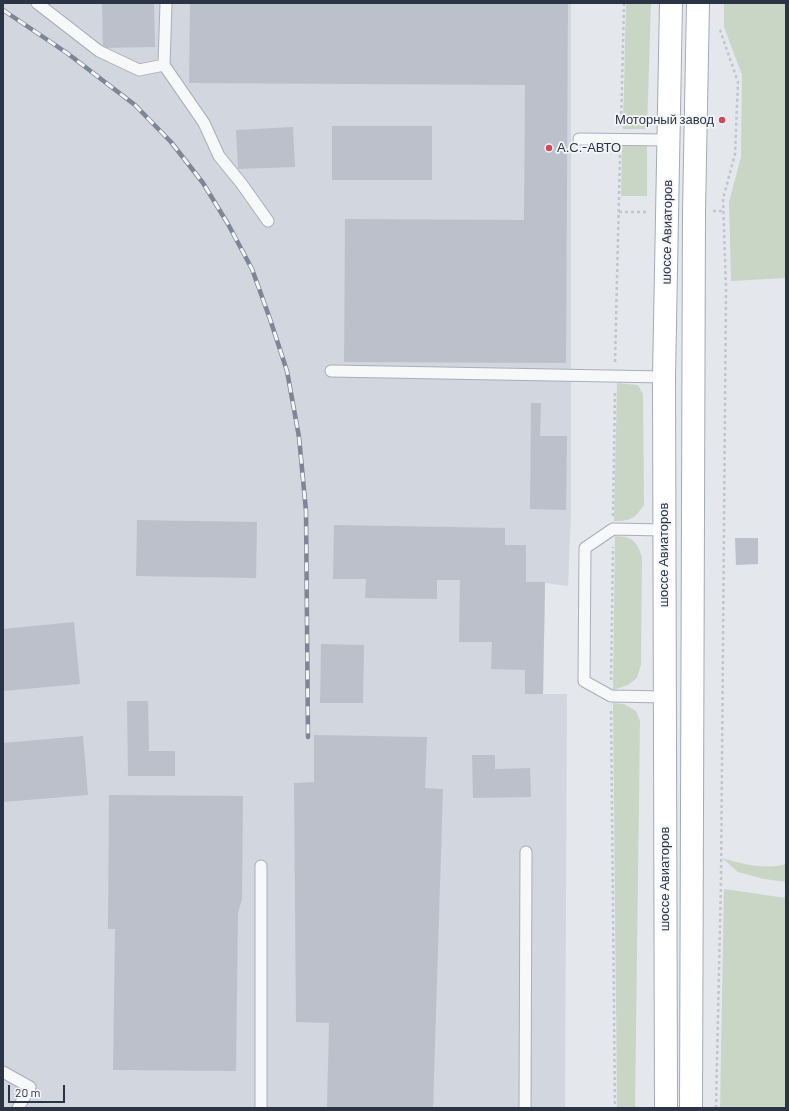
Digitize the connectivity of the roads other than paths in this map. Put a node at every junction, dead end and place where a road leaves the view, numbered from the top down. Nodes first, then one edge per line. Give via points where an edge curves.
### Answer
1 (37, 3) edge
2 (166, 3) edge
3 (671, 3) edge
4 (698, 3) edge
5 (164, 65) junction
6 (580, 139) dead end
7 (668, 140) junction
8 (268, 221) dead end
9 (331, 371) dead end
10 (664, 377) junction
11 (664, 530) junction
12 (665, 697) junction
13 (526, 852) dead end
14 (261, 866) dead end
15 (3, 1072) edge
16 (18, 1108) edge
17 (261, 1108) edge
18 (525, 1108) edge
19 (666, 1108) edge
20 (691, 1108) edge

1 - 5 lane via 99,51 139,70
2 - 5 lane
3 - 7 main road, шоссе Авиаторов
4 - 20 main road, шоссе Авиаторов via 694,211
5 - 8 lane via 204,123 219,156
6 - 7 lane
7 - 10 main road, шоссе Авиаторов
9 - 10 lane
10 - 11 main road, шоссе Авиаторов
11 - 12 main road, шоссе Авиаторов
11 - 12 lane via 613,529 585,548 584,681 611,696
12 - 19 main road, шоссе Авиаторов
13 - 18 lane
14 - 17 lane
15 - 16 lane via 30,1087

